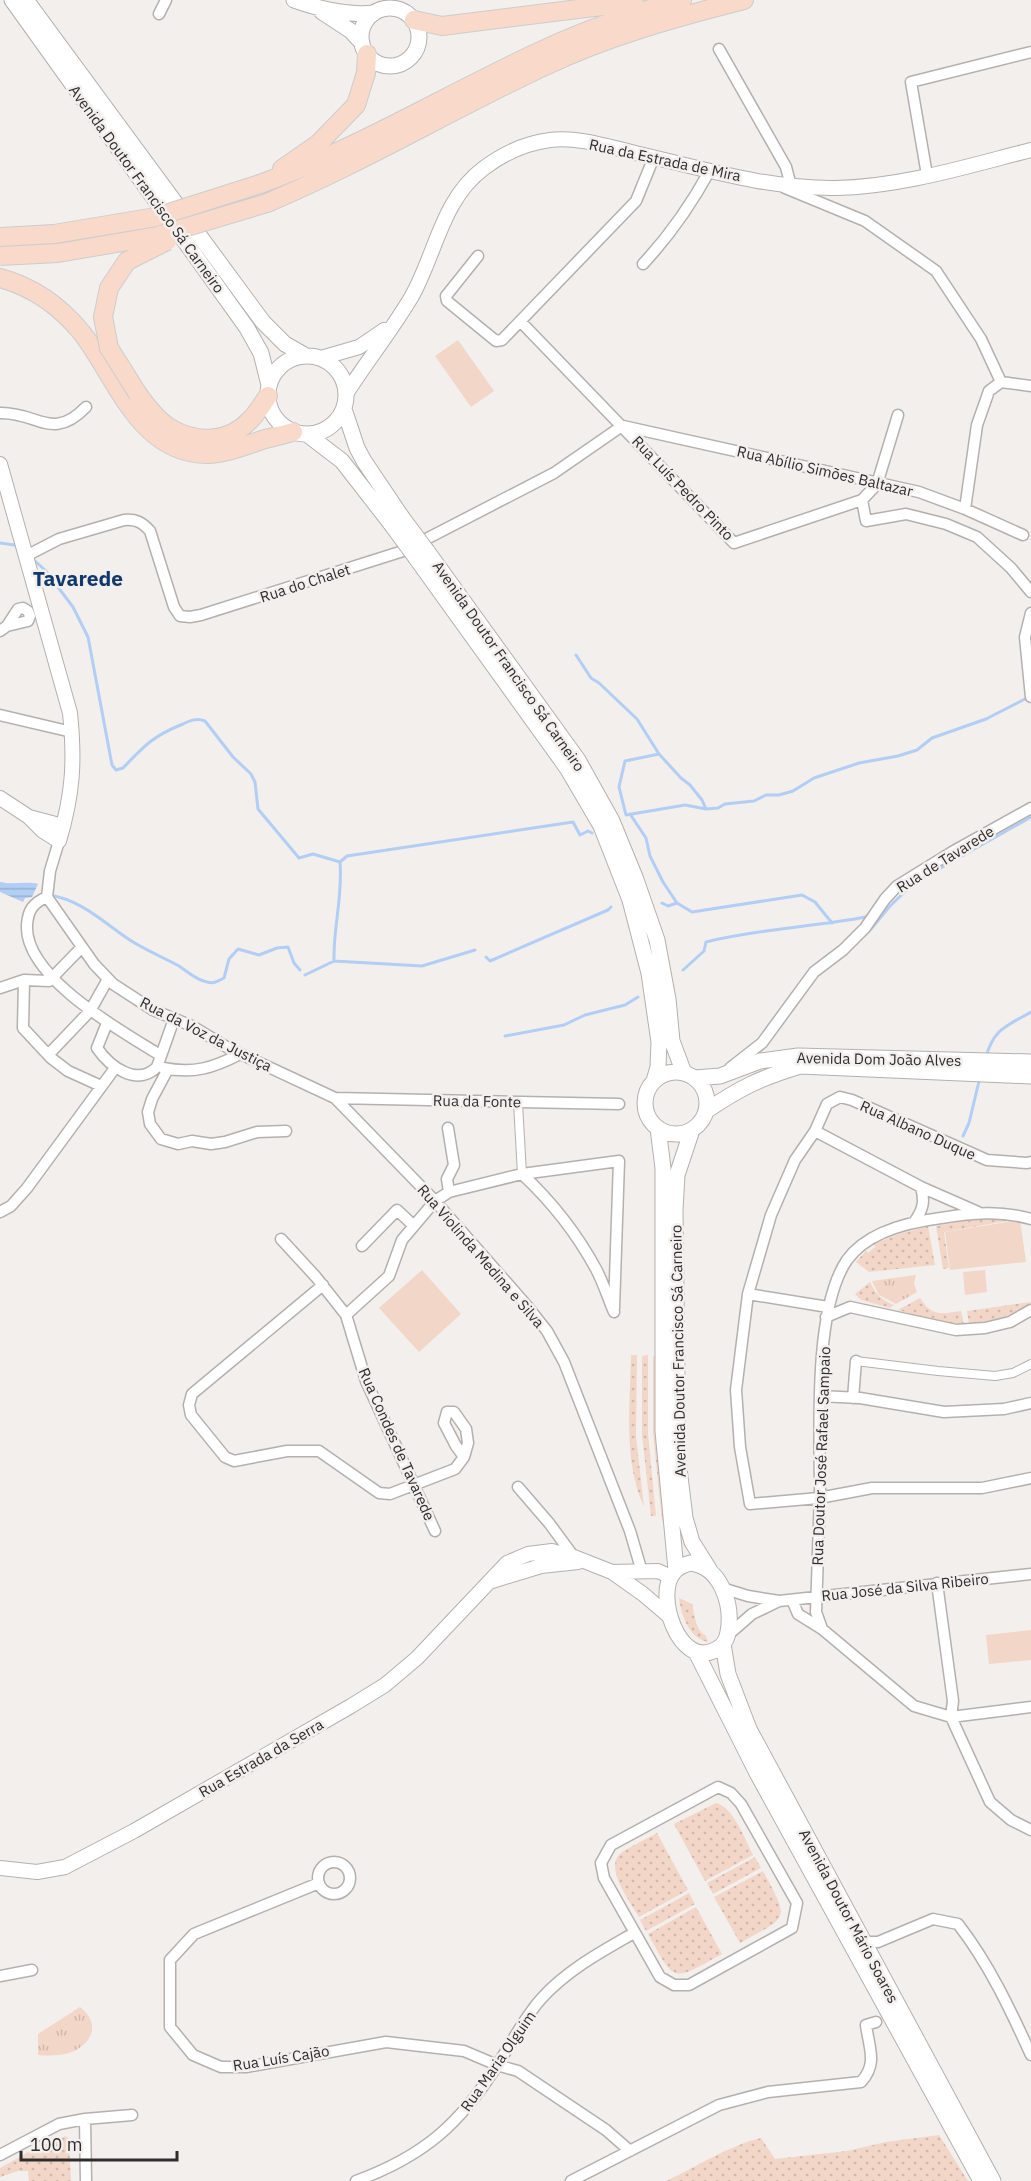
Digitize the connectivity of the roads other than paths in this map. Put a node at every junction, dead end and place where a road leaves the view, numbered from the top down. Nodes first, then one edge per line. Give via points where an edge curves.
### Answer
1 (12, 0) edge
2 (26, 0) edge
3 (166, 0) edge
4 (294, 0) edge
5 (634, 0) edge
6 (682, 0) edge
7 (744, 0) edge
8 (314, 8) junction
9 (374, 13) junction
10 (159, 14) dead end
11 (414, 20) junction
12 (364, 48) junction
13 (719, 49) dead end
14 (1031, 52) edge
15 (1031, 150) edge
16 (654, 157) junction
17 (710, 170) junction
18 (927, 175) junction
19 (260, 184) junction
20 (784, 185) junction
21 (218, 218) junction
22 (0, 237) edge
23 (0, 256) edge
24 (478, 256) dead end
25 (643, 264) dead end
26 (0, 278) edge
27 (521, 322) junction
28 (393, 324) junction
29 (314, 357) junction
30 (1001, 382) junction
31 (1031, 386) edge
32 (268, 391) junction
33 (132, 398) junction
34 (345, 402) junction
35 (86, 407) dead end
36 (0, 413) edge
37 (898, 415) dead end
38 (622, 426) junction
39 (301, 433) junction
40 (0, 464) edge
41 (877, 484) junction
42 (862, 500) junction
43 (965, 509) junction
44 (396, 520) junction
45 (1023, 535) dead end
46 (421, 555) junction
47 (26, 556) junction
48 (1031, 592) edge
49 (1031, 613) edge
50 (1031, 697) edge
51 (2, 719) edge
52 (72, 732) junction
53 (3, 804) edge
54 (1031, 808) edge
55 (29, 817) junction
56 (63, 826) junction
57 (59, 841) junction
58 (46, 897) junction
59 (82, 947) junction
60 (52, 979) junction
61 (108, 979) junction
62 (24, 980) junction
63 (0, 988) edge
64 (90, 1011) junction
65 (174, 1019) junction
66 (107, 1023) junction
67 (240, 1054) junction
68 (48, 1055) junction
69 (1031, 1062) edge
70 (162, 1064) junction
71 (115, 1068) junction
72 (689, 1076) junction
73 (720, 1076) junction
74 (1031, 1076) edge
75 (654, 1081) junction
76 (101, 1086) junction
77 (334, 1098) junction
78 (518, 1103) junction
79 (619, 1104) dead end
80 (706, 1111) junction
81 (448, 1128) dead end
82 (658, 1128) junction
83 (692, 1130) junction
84 (286, 1131) dead end
85 (815, 1131) junction
86 (1031, 1162) edge
87 (522, 1174) junction
88 (921, 1187) junction
89 (449, 1192) junction
90 (435, 1202) junction
91 (0, 1212) edge
92 (978, 1212) junction
93 (1031, 1219) edge
94 (915, 1221) junction
95 (414, 1226) junction
96 (281, 1239) dead end
97 (362, 1246) dead end
98 (324, 1285) junction
99 (748, 1294) junction
100 (1031, 1310) edge
101 (827, 1312) junction
102 (346, 1315) junction
103 (856, 1361) joint
104 (1031, 1364) edge
105 (820, 1396) junction
106 (853, 1398) junction
107 (1031, 1402) edge
108 (464, 1457) dead end
109 (1031, 1478) edge
110 (413, 1486) junction
111 (518, 1487) dead end
112 (819, 1498) junction
113 (435, 1531) dead end
114 (577, 1559) junction
115 (709, 1569) junction
116 (612, 1572) junction
117 (642, 1572) junction
118 (673, 1574) junction
119 (1031, 1574) edge
120 (937, 1583) junction
121 (722, 1588) junction
122 (817, 1596) junction
123 (792, 1600) junction
124 (779, 1601) junction
125 (670, 1617) junction
126 (822, 1629) junction
127 (726, 1640) junction
128 (696, 1652) junction
129 (1031, 1707) edge
130 (951, 1717) junction
131 (1031, 1830) edge
132 (0, 1868) edge
133 (319, 1883) dead end
134 (634, 1933) junction
135 (862, 1942) junction
136 (32, 1970) dead end
137 (0, 1976) edge
138 (876, 2022) dead end
139 (1031, 2055) edge
140 (497, 2065) junction
141 (132, 2115) dead end
142 (85, 2119) junction
143 (630, 2151) junction
144 (0, 2155) edge
145 (86, 2181) edge
146 (357, 2181) edge
147 (571, 2181) edge
148 (981, 2181) edge
149 (993, 2181) edge

1 - 32 main road, Avenida Doutor Francisco Sá Carneiro via 247,328 261,353
2 - 29 main road, Avenida Doutor Francisco Sá Carneiro via 263,322 285,344
3 - 10 street
4 - 8 main road
5 - 11 main road via 442,26
6 - 19 main road via 534,53 303,168
7 - 21 main road, bridge via 626,34 546,65 312,184
8 - 9 main road via 356,15
8 - 12 main road via 351,31
9 - 11 main road via 396,8
9 - 12 main road via 362,32
11 - 12 main road via 419,42 407,61 386,66 375,62
12 - 19 main road via 366,74 356,105 318,144
13 - 20 street via 786,167
14 - 18 street via 911,82
15 - 18 street, Rua da Estrada de Mira
16 - 17 street, Rua da Estrada de Mira
16 - 27 street via 636,201
16 - 28 street, Rua da Estrada de Mira via 588,142 552,140 517,148 483,169 453,201 412,295
17 - 20 street, Rua da Estrada de Mira
17 - 25 street via 691,205
18 - 20 street, Rua da Estrada de Mira via 836,188
19 - 22 main road, bridge via 156,217 54,234
20 - 30 street via 865,220 936,271 981,339
21 - 23 main road, bridge via 157,236 58,254
21 - 33 main road, bridge via 127,261 109,288 103,317 110,348
24 - 27 street via 446,296 447,301 496,341
26 - 33 main road via 20,284 53,303 82,333
27 - 38 street, Rua Luís Pedro Pinto
28 - 29 street, Rua da Estrada de Mira via 360,347
28 - 34 street, Rua da Estrada de Mira
29 - 32 main road via 294,358 283,364 274,373
29 - 34 main road via 339,372
30 - 31 street
30 - 43 street via 989,391 977,425
32 - 33 main road via 251,420 224,438 196,439 169,428
32 - 39 main road via 275,418
33 - 39 main road via 157,437 196,453 226,452
34 - 39 main road via 330,427 320,433
34 - 44 main road, Avenida Doutor Francisco Sá Carneiro via 360,455
35 - 36 street via 68,423 57,425
37 - 41 street
38 - 41 street, Rua Abílio Simões Baltazar
38 - 42 street, Rua Luís Pedro Pinto via 734,543
38 - 47 street, Rua do Chalet via 554,473 403,551 201,615 180,615 174,607 150,531 134,519 59,538
39 - 44 main road, Avenida Doutor Francisco Sá Carneiro via 342,461
40 - 47 street
41 - 42 street, Rua Luís Pedro Pinto
41 - 43 street, Rua Abílio Simões Baltazar via 919,492
42 - 48 street via 866,521 906,514 977,537
43 - 45 street, Rua Abílio Simões Baltazar
44 - 46 main road, Avenida Doutor Francisco Sá Carneiro, bridge
46 - 72 main road, Avenida Doutor Francisco Sá Carneiro via 578,760 612,821 657,940 672,1041
46 - 75 main road, Avenida Doutor Francisco Sá Carneiro via 567,768 601,826 633,910 649,973 659,1042
47 - 52 street
49 - 50 street via 1025,637
51 - 52 street
52 - 56 street via 70,800
53 - 55 street
54 - 73 street, Rua de Tavarede via 897,886 865,928 814,972 762,1044
55 - 56 street
55 - 57 street
56 - 57 street
57 - 58 street
58 - 59 street, Rua da Voz da Justiça
58 - 60 street via 32,905 27,929 35,953
59 - 60 street
59 - 61 street, Rua da Voz da Justiça
60 - 62 street
60 - 64 street
61 - 64 street
61 - 65 street, Rua da Voz da Justiça via 153,1010
62 - 63 street
62 - 68 street via 23,1028
64 - 66 street
64 - 68 street
65 - 67 street, Rua da Voz da Justiça
65 - 70 street
66 - 70 street
66 - 71 street via 97,1048
67 - 70 street via 195,1071
67 - 77 street, Rua da Voz da Justiça
68 - 76 street via 68,1071
69 - 73 main road, Avenida Dom João Alves via 798,1056 760,1061
70 - 71 street via 138,1076
70 - 84 street via 148,1112 150,1124 161,1139 178,1144 211,1144 257,1132
71 - 76 street
72 - 73 main road, Avenida Dom João Alves
72 - 75 main road via 673,1072
72 - 80 main road via 705,1093
74 - 80 main road, Avenida Dom João Alves via 800,1066 738,1089
75 - 82 main road via 646,1109
76 - 91 street via 27,1188 12,1206
77 - 78 street, Rua da Fonte
77 - 90 street, Rua Violinda Medina e Silva
78 - 79 street, Rua da Fonte
78 - 87 street
80 - 83 main road
81 - 89 street via 454,1165 447,1179
82 - 83 main road via 674,1134
82 - 118 main road, Avenida Doutor Francisco Sá Carneiro via 663,1168 664,1446
83 - 115 main road, Avenida Doutor Francisco Sá Carneiro via 676,1175 678,1460 685,1518 692,1542
85 - 86 street, Rua Albano Duque via 827,1104 840,1097 987,1160
85 - 88 street
85 - 99 street via 795,1160 771,1215
87 - 87 street via 570,1228 596,1269 614,1312 619,1161
87 - 89 street
88 - 92 street
88 - 94 street via 924,1200
89 - 90 street
90 - 95 street
90 - 117 street, Rua Violinda Medina e Silva via 547,1331 564,1362 630,1531
92 - 93 street
92 - 94 street, Rua Doutor José Rafael Sampaio
94 - 101 street, Rua Doutor José Rafael Sampaio via 868,1241 848,1259
95 - 97 street via 397,1210
95 - 102 street via 402,1240 388,1276
96 - 98 street, Rua Condes de Tavarede
98 - 102 street, Rua Condes de Tavarede
98 - 110 street via 192,1394 191,1415 225,1457 234,1461 287,1451 320,1451 379,1493 390,1494
99 - 101 street
99 - 112 street via 736,1390 740,1448 750,1504
100 - 101 street via 1010,1322 956,1330 850,1307
101 - 105 street, Rua Doutor José Rafael Sampaio
102 - 110 street, Rua Condes de Tavarede via 366,1381
103 - 104 street via 995,1376
103 - 106 street
105 - 106 street
105 - 112 street, Rua Doutor José Rafael Sampaio
106 - 107 street via 944,1412 1004,1409
108 - 110 street via 455,1469
109 - 112 street via 982,1488 872,1488
110 - 113 street, Rua Condes de Tavarede
111 - 114 street
112 - 122 street, Rua Doutor José Rafael Sampaio
114 - 116 street, Rua Estrada da Serra
114 - 132 street, Rua Estrada da Serra via 489,1582 417,1658 384,1685 134,1831 65,1867 37,1872
115 - 118 main road via 690,1563
115 - 121 main road
116 - 117 street
116 - 125 street
117 - 118 street
118 - 125 main road via 667,1591
119 - 120 street, Rua José da Silva Ribeiro
120 - 122 street, Rua José da Silva Ribeiro
120 - 130 street via 953,1701
121 - 124 street, Rua José da Silva Ribeiro
121 - 127 main road via 729,1612
122 - 123 street, Rua José da Silva Ribeiro
122 - 126 street, Rua Doutor José Rafael Sampaio via 816,1612
123 - 124 street, Rua José da Silva Ribeiro
123 - 126 street via 798,1614
124 - 127 street, Rua José da Silva Ribeiro via 752,1614
125 - 128 main road via 681,1640
126 - 130 street via 914,1706
127 - 128 main road via 716,1650
127 - 135 main road, Avenida Doutor Mário Soares via 728,1674 745,1722
128 - 148 main road, Avenida Doutor Mário Soares via 757,1773
129 - 130 street
130 - 131 street via 990,1802 1011,1820
133 - 140 street, Rua Luís Cajão via 194,1934 170,1960 170,2027 193,2055 221,2067 246,2067 386,2042 464,2051
134 - 134 street via 660,1977 674,1984 689,1985 792,1928 797,1904 731,1793 718,1787 611,1845 601,1863 604,1878
134 - 140 street, Rua Maria Olguim via 566,1975 541,1999
135 - 139 street via 878,1942 933,1919 958,1924 976,1947 1005,1999
135 - 149 main road, Avenida Doutor Mário Soares
136 - 137 street
138 - 143 street via 866,2025 872,2062 870,2073 861,2082 745,2097 719,2105
140 - 143 street, Rua Luís Cajão via 518,2071 606,2130
140 - 146 street, Rua Maria Olguim via 464,2112 437,2138 403,2161
141 - 142 street
142 - 144 street via 59,2124
142 - 145 street
143 - 147 street

